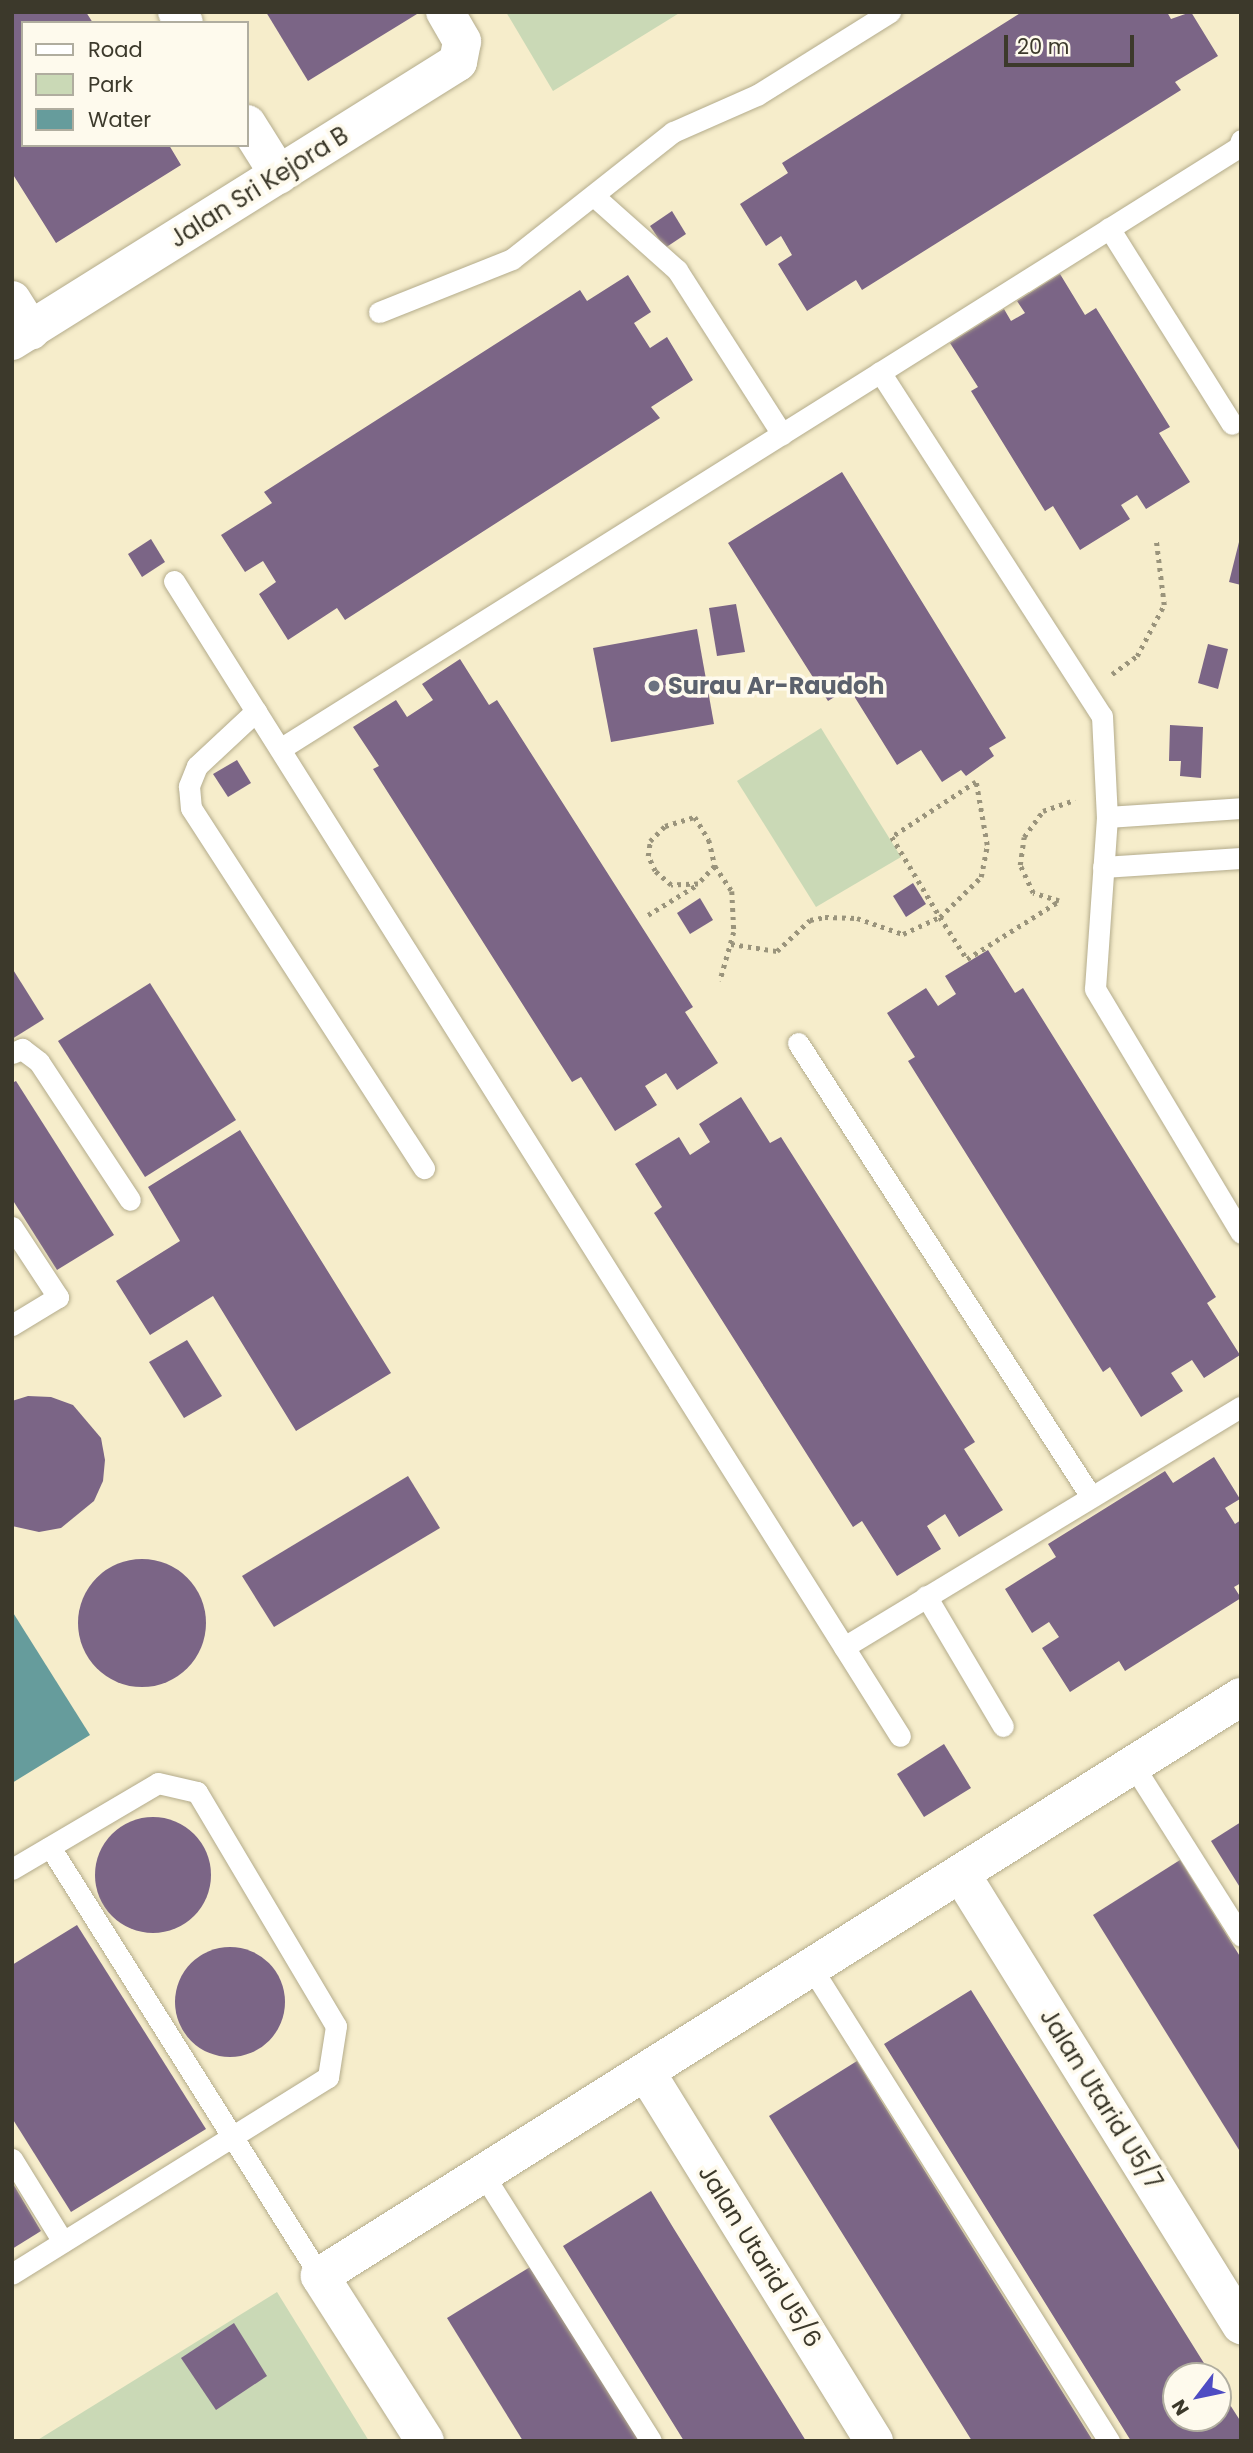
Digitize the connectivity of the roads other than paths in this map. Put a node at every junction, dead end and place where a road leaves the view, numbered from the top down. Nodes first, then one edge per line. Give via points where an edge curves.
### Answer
1 (445, 12) edge
2 (890, 12) edge
3 (248, 126) edge
4 (1241, 140) edge
5 (279, 175) junction
6 (594, 197) junction
7 (1109, 228) junction
8 (379, 312) dead end
9 (18, 324) edge
10 (880, 372) junction
11 (1232, 424) dead end
12 (782, 433) junction
13 (174, 581) dead end
14 (256, 710) junction
15 (280, 749) junction
16 (1241, 808) edge
17 (1107, 817) junction
18 (1241, 858) edge
19 (1103, 867) junction
20 (798, 1043) dead end
21 (12, 1054) edge
22 (424, 1168) dead end
23 (130, 1200) dead end
24 (12, 1227) edge
25 (1241, 1233) edge
26 (12, 1325) edge
27 (1241, 1407) edge
28 (1090, 1495) junction
29 (926, 1597) junction
30 (844, 1647) junction
31 (1241, 1698) edge
32 (1003, 1726) dead end
33 (900, 1737) dead end
34 (1133, 1765) junction
35 (50, 1847) junction
36 (12, 1869) edge
37 (961, 1874) junction
38 (1241, 1936) edge
39 (811, 1967) junction
40 (646, 2072) junction
41 (232, 2137) junction
42 (12, 2159) edge
43 (483, 2174) junction
44 (63, 2242) junction
45 (12, 2274) edge
46 (320, 2276) junction
47 (1241, 2325) edge
48 (425, 2441) edge
49 (651, 2441) edge
50 (874, 2441) edge
51 (1108, 2441) edge

1 - 5 street, Jalan Sri Kejora B via 462,41 458,62
2 - 6 lane via 757,96 673,132
3 - 5 street
4 - 7 lane via 1239,147
5 - 9 street, Jalan Sri Kejora B
6 - 8 lane via 512,259
6 - 12 lane via 677,270
7 - 10 lane
7 - 11 lane
10 - 12 lane
10 - 17 lane via 1101,716
12 - 15 lane
13 - 14 lane
14 - 15 lane
14 - 22 lane via 197,766 189,786 191,808
15 - 30 lane
16 - 17 lane
17 - 19 lane
18 - 19 lane
19 - 25 lane via 1095,989
20 - 28 lane
21 - 23 lane via 22,1049 39,1062
24 - 26 lane via 58,1297
27 - 28 lane
28 - 29 lane
29 - 30 lane
29 - 32 lane
30 - 33 lane
31 - 34 street
34 - 37 street
34 - 38 lane
35 - 36 lane
35 - 41 lane
35 - 41 lane via 158,1783 197,1792 336,2026 328,2077
37 - 39 street
37 - 47 street, Jalan Utarid U5/7
39 - 40 street
39 - 51 lane
40 - 43 street
40 - 50 street, Jalan Utarid U5/6
41 - 44 lane
41 - 46 lane
42 - 44 lane
43 - 46 street
43 - 49 lane
44 - 45 lane
46 - 48 street

